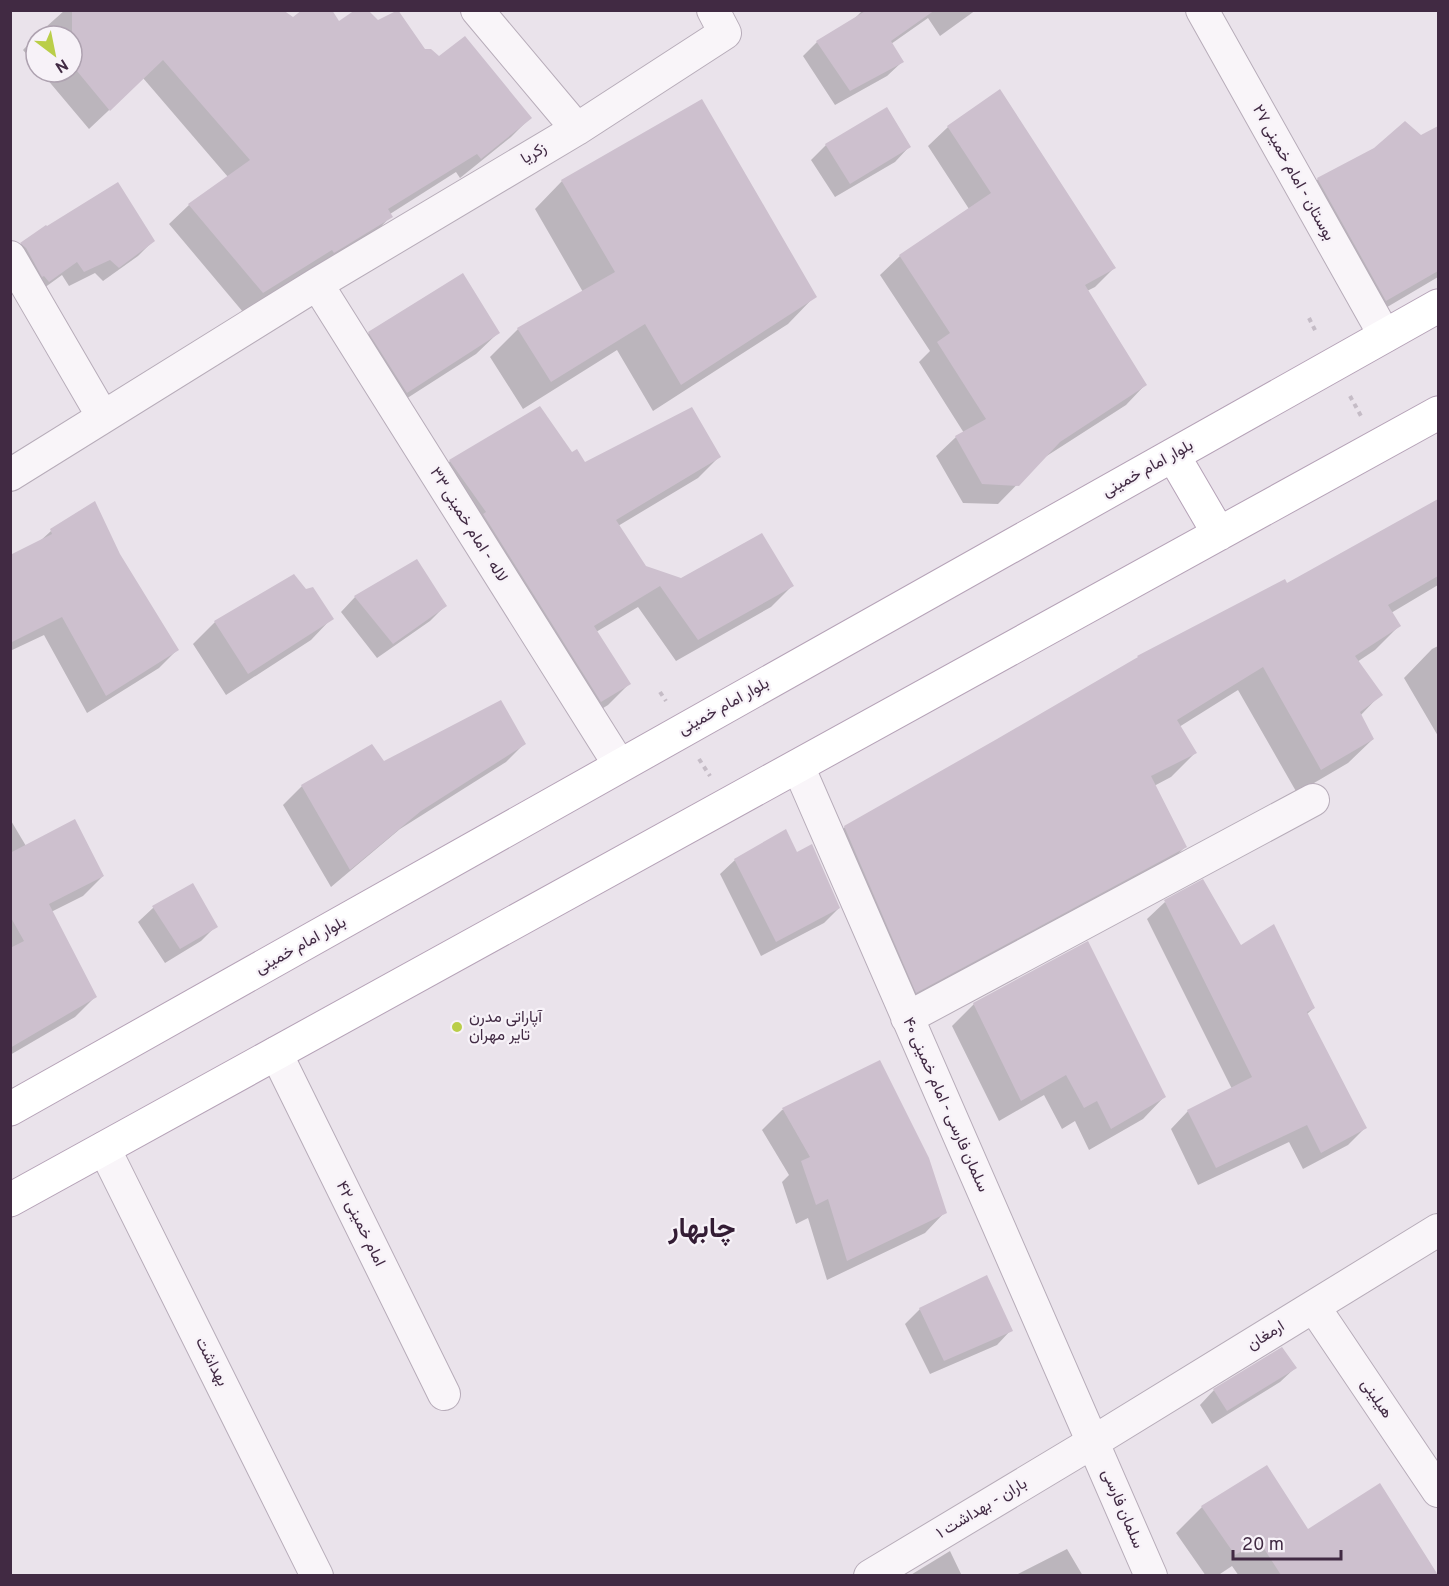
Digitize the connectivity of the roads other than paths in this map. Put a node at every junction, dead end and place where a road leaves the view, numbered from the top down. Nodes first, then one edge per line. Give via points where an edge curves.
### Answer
1 (477, 10) edge
2 (713, 10) edge
3 (1202, 10) edge
4 (577, 129) junction
5 (10, 257) edge
6 (317, 284) junction
7 (1438, 306) edge
8 (1385, 336) junction
9 (1438, 413) edge
10 (103, 417) junction
11 (1173, 455) junction
12 (10, 475) edge
13 (1219, 534) junction
14 (620, 766) junction
15 (798, 766) junction
16 (1313, 800) dead end
17 (907, 1018) junction
18 (276, 1053) junction
19 (13, 1104) edge
20 (104, 1148) junction
21 (10, 1200) edge
22 (1438, 1230) edge
23 (1314, 1306) junction
24 (444, 1394) dead end
25 (1093, 1442) junction
26 (1438, 1491) edge
27 (317, 1575) edge
28 (870, 1575) edge
29 (1151, 1575) edge

1 - 4 street
2 - 4 street, زکریا via 725,33
3 - 8 street, بوستان - امام خمینی ۲۷
4 - 6 street, زکریا
5 - 10 street
6 - 10 street, زکریا
6 - 14 street, لاله - امام خمینی ۳۳
7 - 8 main road, بلوار امام خمینی
8 - 11 main road, بلوار امام خمینی
9 - 13 main road
10 - 12 street, زکریا
11 - 13 main road
11 - 14 main road, بلوار امام خمینی
13 - 15 main road
14 - 19 main road, بلوار امام خمینی
15 - 17 street, سلمان فارسی - امام خمینی ۴۰
15 - 18 main road
16 - 17 street
17 - 25 street, سلمان فارسی - امام خمینی ۴۰
18 - 20 main road
18 - 24 street, امام خمینی ۴۲
20 - 21 main road
20 - 27 street, بهداشت
22 - 23 street, ارمغان
23 - 25 street, ارمغان
23 - 26 street, هیلینی
25 - 28 street, باران - بهداشت ۱
25 - 29 street, سلمان فارسی

